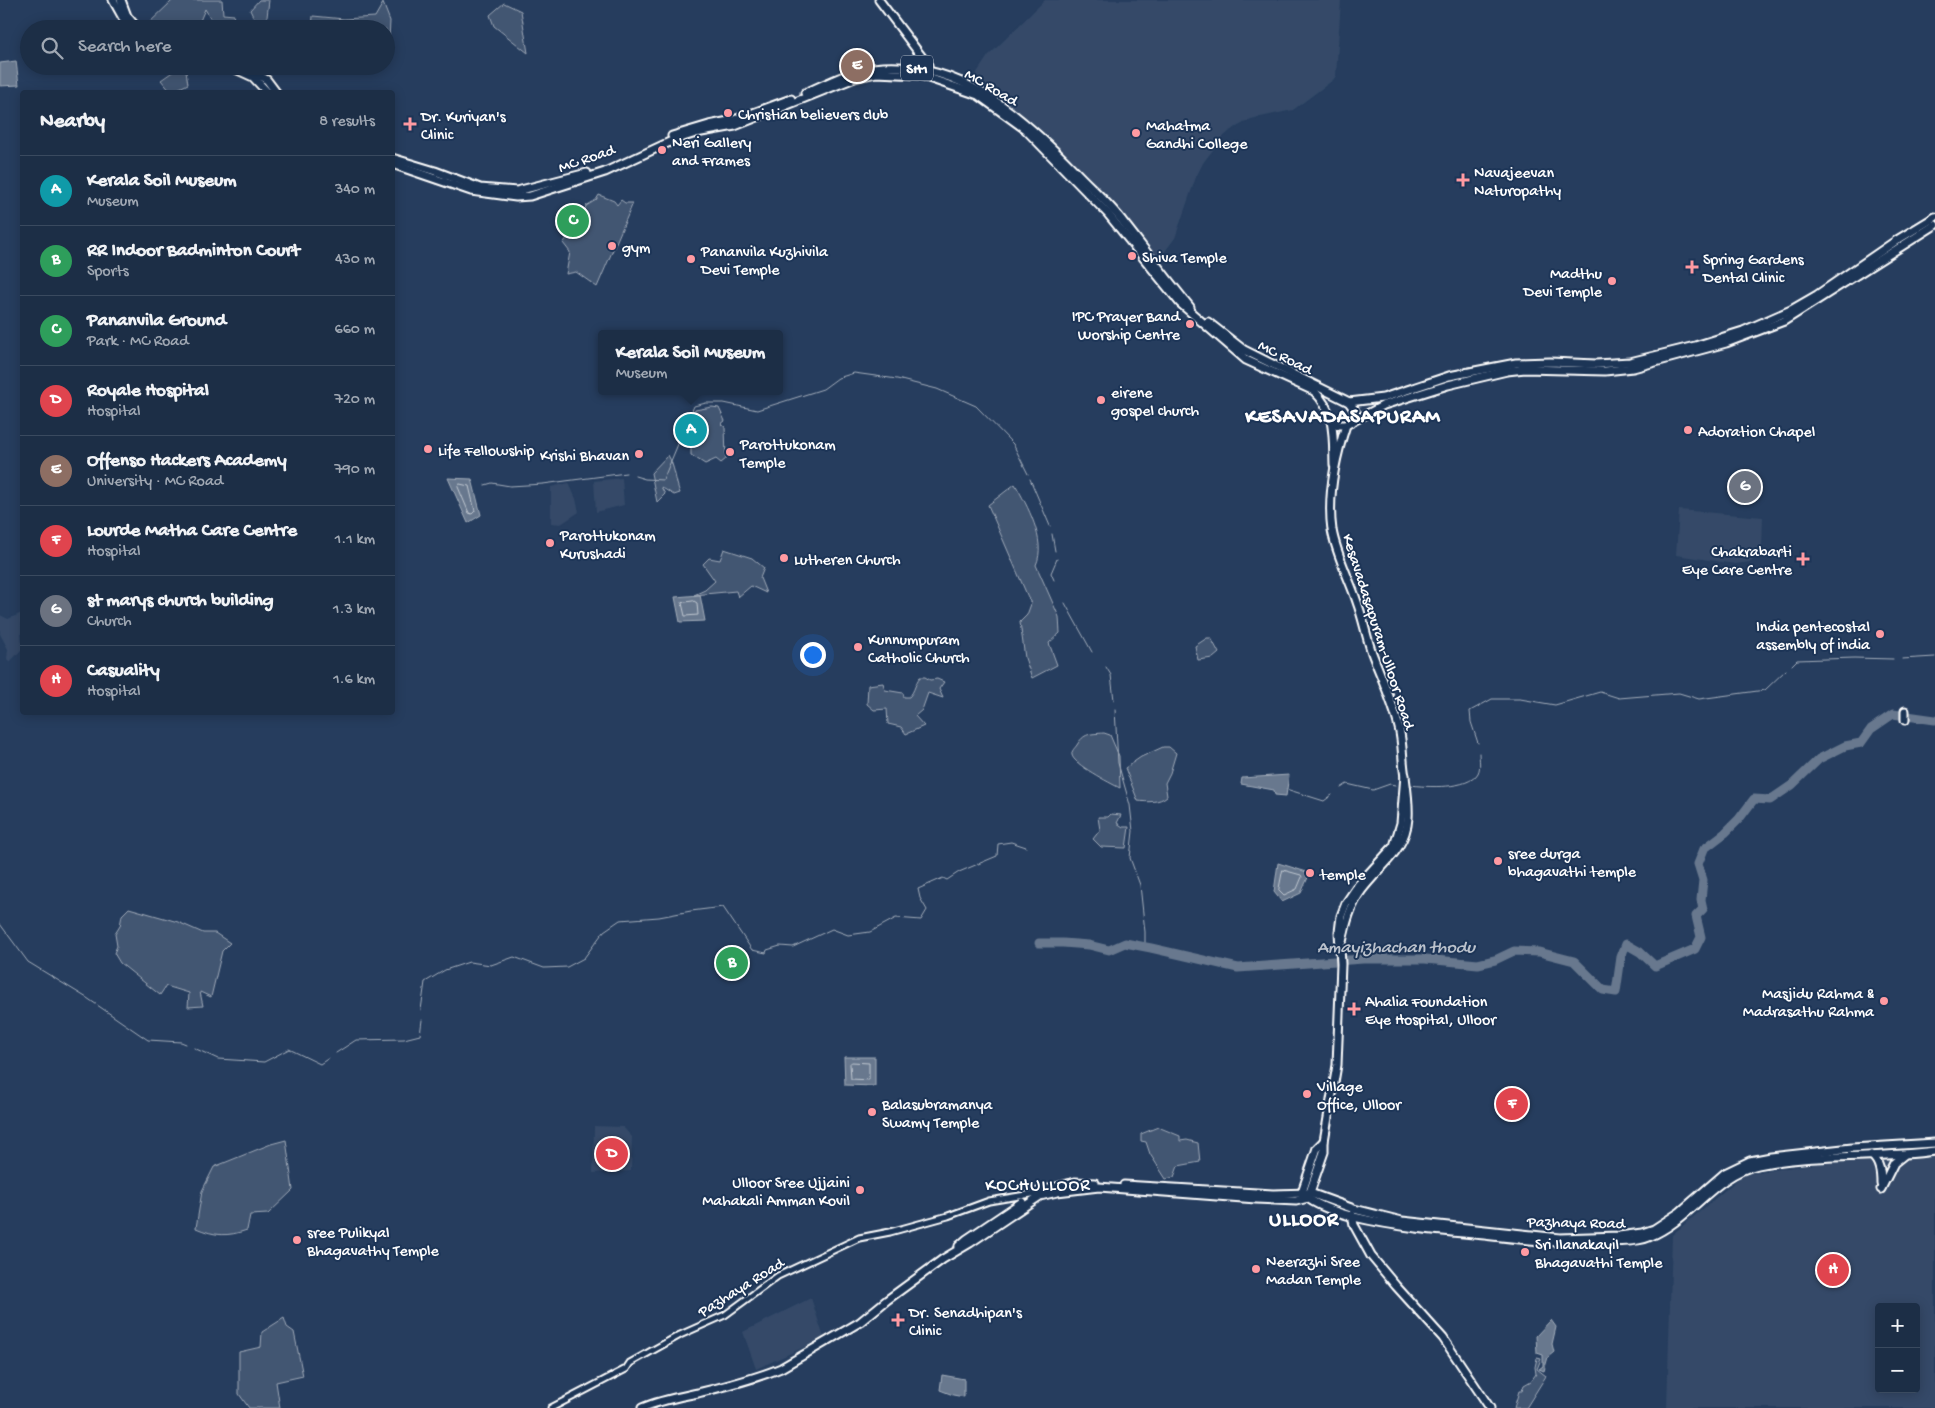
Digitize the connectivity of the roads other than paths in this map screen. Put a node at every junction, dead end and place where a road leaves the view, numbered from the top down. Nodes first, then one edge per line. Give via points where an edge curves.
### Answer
1 (113, 0) edge
2 (121, 0) edge
3 (879, 0) edge
4 (125, 20) edge
5 (130, 20) edge
6 (928, 74) junction
7 (248, 75) edge
8 (259, 75) edge
9 (265, 90) edge
10 (274, 90) edge
11 (972, 90) junction
12 (735, 123) junction
13 (395, 159) edge
14 (395, 165) edge
15 (1935, 218) edge
16 (1935, 225) edge
17 (1614, 367) junction
18 (1346, 401) junction
19 (1384, 402) junction
20 (1331, 417) junction
21 (1349, 424) junction
22 (1334, 465) junction
23 (1904, 712) dead end
24 (1905, 720) dead end
25 (1324, 1141) junction
26 (1935, 1143) edge
27 (1935, 1151) edge
28 (1905, 1154) junction
29 (1871, 1155) junction
30 (1302, 1192) junction
31 (1039, 1194) junction
32 (1309, 1196) junction
33 (1332, 1209) junction
34 (1354, 1209) junction
35 (1351, 1216) junction
36 (1358, 1233) junction
37 (551, 1408) edge
38 (642, 1408) edge
39 (1490, 1408) edge

1 - 4 main road
2 - 5 main road
3 - 6 main road via 928,66
6 - 11 main road, MC Road / SH1 via 968,84
6 - 12 main road, MC Road / SH1 via 903,67 863,70
7 - 9 main road
8 - 10 main road
11 - 18 main road, MC Road / SH1 via 1010,110 1051,147 1124,222 1190,307 1244,350
11 - 20 main road, MC Road / SH1 via 1025,129 1108,214 1180,302 1208,328 1246,360 1314,391 1321,397
12 - 13 main road, MC Road / SH1 via 682,132 608,167 517,191 480,188
12 - 14 main road, MC Road / SH1 via 674,140 605,172 525,197 471,192
15 - 17 main road via 1781,315 1695,346
16 - 17 main road via 1784,321 1708,349 1633,368
17 - 19 main road via 1516,363 1449,376
18 - 19 main road
18 - 20 main road via 1336,402
18 - 21 main road via 1355,411
19 - 21 main road
20 - 21 main road via 1338,425
20 - 22 main road
21 - 22 main road
22 - 25 main road, Kesavadasapuram-Ulloor Road via 1332,530 1399,725 1405,775 1399,833 1394,846 1359,884 1341,916 1338,932 1337,1064
23 - 24 main road
25 - 30 main road via 1317,1148
25 - 32 main road via 1324,1152
26 - 34 main road, Pazhaya Road via 1825,1151 1750,1161 1721,1176 1663,1224 1630,1235 1560,1238 1402,1221
27 - 28 main road
28 - 29 main road
28 - 29 main road via 1894,1163 1880,1189 1880,1169
29 - 35 main road via 1798,1160 1743,1170 1722,1182 1659,1233 1632,1241 1542,1242 1403,1226
30 - 31 main road, Pazhaya Road via 1272,1194 1075,1182
30 - 32 main road, Pazhaya Road
31 - 32 main road via 1099,1187 1296,1201
31 - 37 street, Pazhaya Road via 989,1201 948,1216 859,1238 778,1276 725,1316 672,1340 630,1363 626,1369
31 - 38 main road via 902,1288 860,1322 781,1368
32 - 33 main road
32 - 34 main road, Pazhaya Road
33 - 35 main road
33 - 36 main road
34 - 35 main road
35 - 36 main road
36 - 39 main road via 1371,1256 1443,1338

